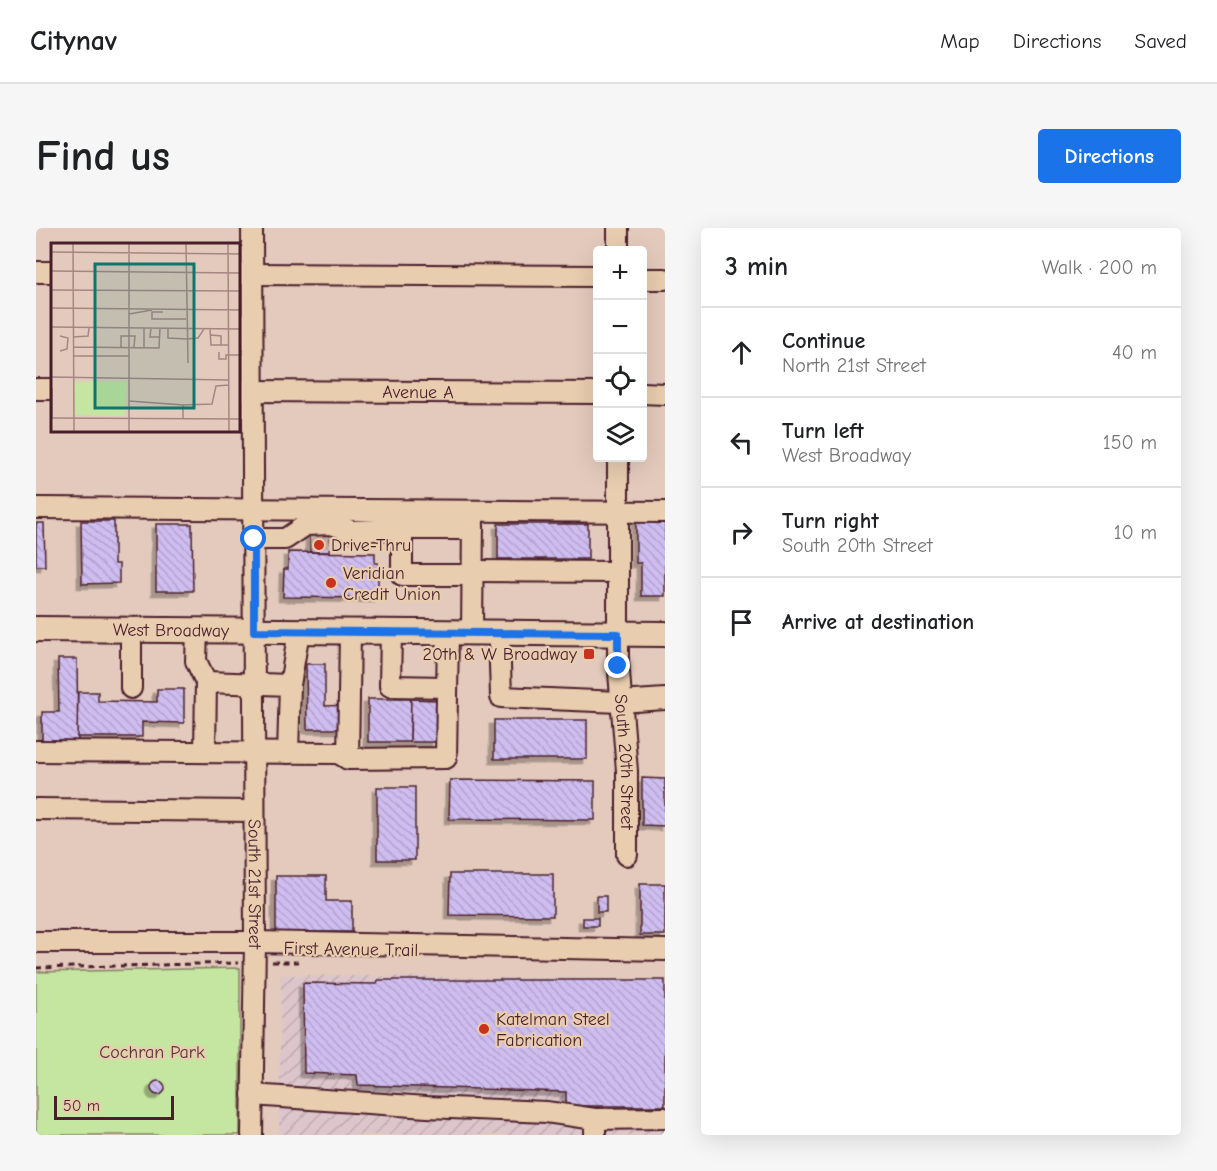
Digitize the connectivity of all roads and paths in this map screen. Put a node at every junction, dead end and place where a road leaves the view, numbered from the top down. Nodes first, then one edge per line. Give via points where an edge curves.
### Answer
1 (252, 228) edge
2 (618, 228) edge
3 (618, 246) edge
4 (245, 274) edge
5 (593, 276) edge
6 (647, 279) edge
7 (665, 279) edge
8 (246, 391) edge
9 (593, 393) edge
10 (647, 393) edge
11 (665, 393) edge
12 (618, 462) edge
13 (36, 508) edge
14 (254, 510) junction
15 (618, 512) junction
16 (665, 512) edge
17 (402, 520) junction
18 (473, 520) junction
19 (351, 531) junction
20 (254, 539) junction
21 (285, 539) junction
22 (618, 572) junction
23 (472, 573) junction
24 (36, 629) edge
25 (131, 630) junction
26 (197, 630) junction
27 (254, 631) junction
28 (299, 631) junction
29 (350, 632) junction
30 (391, 632) junction
31 (460, 633) junction
32 (499, 633) junction
33 (618, 634) junction
34 (665, 634) edge
35 (206, 682) junction
36 (254, 683) junction
37 (290, 685) junction
38 (447, 687) junction
39 (130, 688) dead end
40 (665, 699) edge
41 (621, 702) junction
42 (36, 751) edge
43 (205, 752) junction
44 (253, 753) junction
45 (288, 753) junction
46 (348, 759) junction
47 (36, 809) edge
48 (253, 811) junction
49 (627, 855) dead end
50 (36, 942) edge
51 (255, 942) junction
52 (665, 950) edge
53 (255, 962) junction
54 (303, 962) dead end
55 (36, 968) edge
56 (252, 1095) junction
57 (665, 1118) edge
58 (595, 1127) edge
59 (252, 1135) edge

1 - 4 street, South 21st Street
2 - 3 street
4 - 5 street
4 - 8 street, South 21st Street
6 - 7 street
8 - 9 street, Avenue A
8 - 14 street, South 21st Street
10 - 11 street
12 - 15 street, South 20th Street
13 - 14 street
14 - 17 street
14 - 20 street, South 21st Street
15 - 16 street
15 - 18 street
15 - 22 street, South 20th Street
17 - 18 street
17 - 19 street
17 - 23 street via 402,575
18 - 23 street
19 - 21 street via 346,537
19 - 21 street via 332,524 306,525
20 - 21 street
20 - 27 street, South 21st Street
22 - 23 street
22 - 33 street, South 20th Street
23 - 31 street
24 - 25 main road, West Broadway
25 - 26 main road, West Broadway
25 - 39 street
26 - 27 main road, West Broadway
26 - 35 street via 196,661
27 - 28 main road, West Broadway
27 - 36 street, South 21st Street
28 - 29 main road, West Broadway
28 - 37 street
29 - 30 main road, West Broadway
29 - 46 street
30 - 31 main road, West Broadway
30 - 38 street via 390,686
31 - 32 main road, West Broadway
31 - 38 street
32 - 33 main road, West Broadway
32 - 41 street via 501,697
33 - 34 main road, West Broadway
33 - 41 street, South 20th Street
35 - 36 street
35 - 43 street
36 - 37 street
36 - 44 street, South 21st Street
37 - 45 street
38 - 46 street via 446,758
40 - 41 street
41 - 49 street, South 20th Street via 627,771
42 - 43 street
43 - 44 street
44 - 45 street
44 - 48 street, South 21st Street
45 - 46 street via 338,753
47 - 48 street
48 - 51 street, South 21st Street
50 - 51 street
51 - 52 street
51 - 53 street, South 21st Street
53 - 54 path, First Avenue Trail
53 - 55 path, First Avenue Trail
53 - 56 street, South 21st Street
56 - 58 street via 546,1112
56 - 59 street, South 21st Street
57 - 58 street

